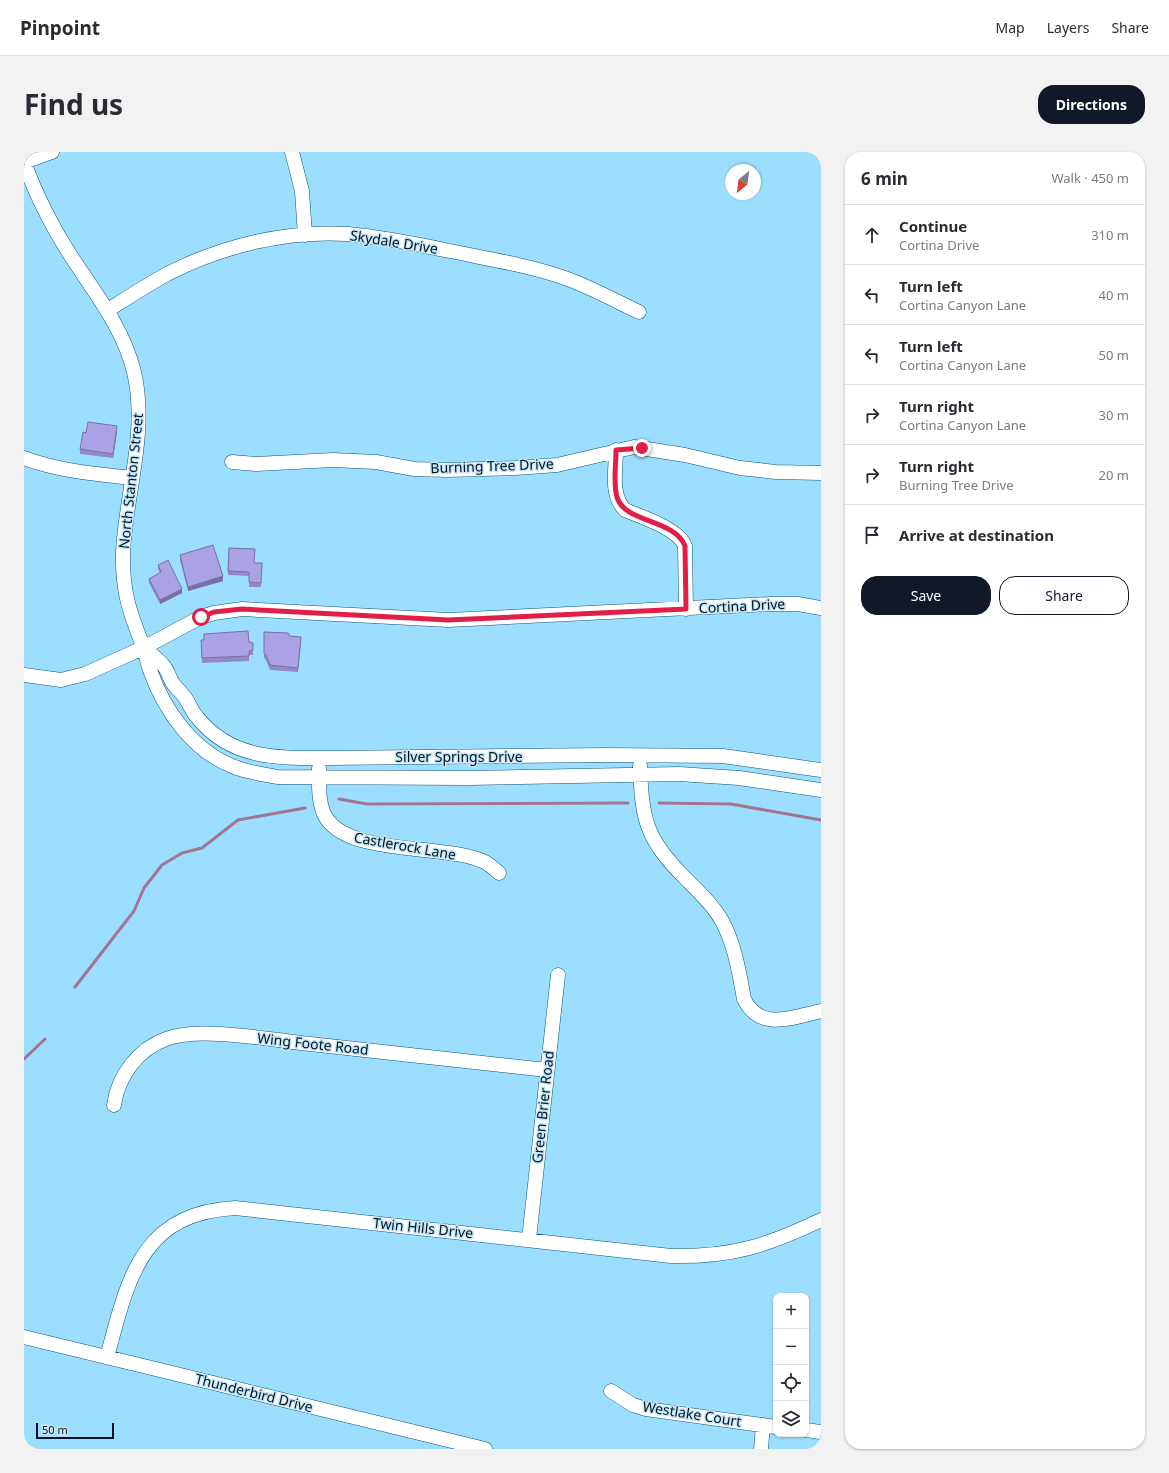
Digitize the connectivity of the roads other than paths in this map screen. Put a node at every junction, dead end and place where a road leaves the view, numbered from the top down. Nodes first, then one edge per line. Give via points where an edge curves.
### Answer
1 (52, 152) edge
2 (292, 152) edge
3 (24, 162) edge
4 (305, 235) junction
5 (108, 310) junction
6 (639, 312) dead end
7 (616, 450) junction
8 (24, 458) edge
9 (232, 462) dead end
10 (821, 473) edge
11 (132, 478) junction
12 (821, 608) edge
13 (686, 609) junction
14 (143, 648) junction
15 (24, 675) edge
16 (210, 754) joint
17 (640, 755) junction
18 (319, 758) junction
19 (821, 770) edge
20 (641, 775) junction
21 (319, 777) junction
22 (821, 790) edge
23 (499, 873) dead end
24 (558, 975) dead end
25 (821, 1011) edge
26 (547, 1070) junction
27 (114, 1105) dead end
28 (821, 1220) edge
29 (529, 1239) junction
30 (24, 1337) edge
31 (107, 1357) junction
32 (611, 1391) dead end
33 (769, 1426) edge
34 (809, 1430) edge
35 (821, 1432) edge
36 (485, 1449) edge
37 (761, 1449) edge

1 - 3 street
2 - 4 street via 300,176
3 - 5 street, North Stanton Street via 48,217
4 - 5 street, Skydale Drive via 255,242 202,259 168,274
4 - 6 street, Skydale Drive via 348,234 385,238 505,262 565,278
5 - 11 street, North Stanton Street via 129,353 137,391 138,432
7 - 9 street, Burning Tree Drive via 557,465 516,468 421,469 376,462 333,460 256,464
7 - 10 street, Burning Tree Drive via 642,448 740,468
7 - 13 street via 616,492 620,504 625,510 672,532 683,540
8 - 11 street via 65,470
11 - 14 street, North Stanton Street via 123,573 131,619
12 - 13 street, Cortina Drive via 791,604
13 - 14 street, Cortina Drive via 448,620 242,609 214,612 201,617
14 - 15 street, Cortina Drive via 84,674 67,678
14 - 16 street, North Stanton Street via 149,670 172,713 190,738
14 - 18 street, Silver Springs Drive via 164,666 196,716 218,738 258,755
16 - 21 street, Silver Springs Drive via 246,772 277,777
17 - 18 street, Silver Springs Drive
17 - 19 street, Silver Springs Drive via 723,756
17 - 20 street
18 - 21 street, Castlerock Lane
20 - 21 street, Silver Springs Drive
20 - 22 street, Silver Springs Drive via 712,775
20 - 25 street via 642,801 648,829 667,860 704,897 721,920 733,946 748,1007 763,1019 778,1020
21 - 23 street, Castlerock Lane via 323,813 335,828 348,837 473,858
24 - 26 street, Green Brier Road
26 - 27 street, Wing Foote Road via 264,1039 195,1034 166,1039 146,1050 126,1071
26 - 29 street, Green Brier Road
28 - 29 street, Twin Hills Drive via 781,1239 754,1248 704,1256 671,1256
29 - 31 street, Twin Hills Drive via 234,1208 202,1212 176,1223 142,1256 126,1292
30 - 31 street, Thunderbird Drive
31 - 36 street, Thunderbird Drive
32 - 33 street, Westlake Court via 633,1405 646,1409
33 - 37 street
34 - 35 street

